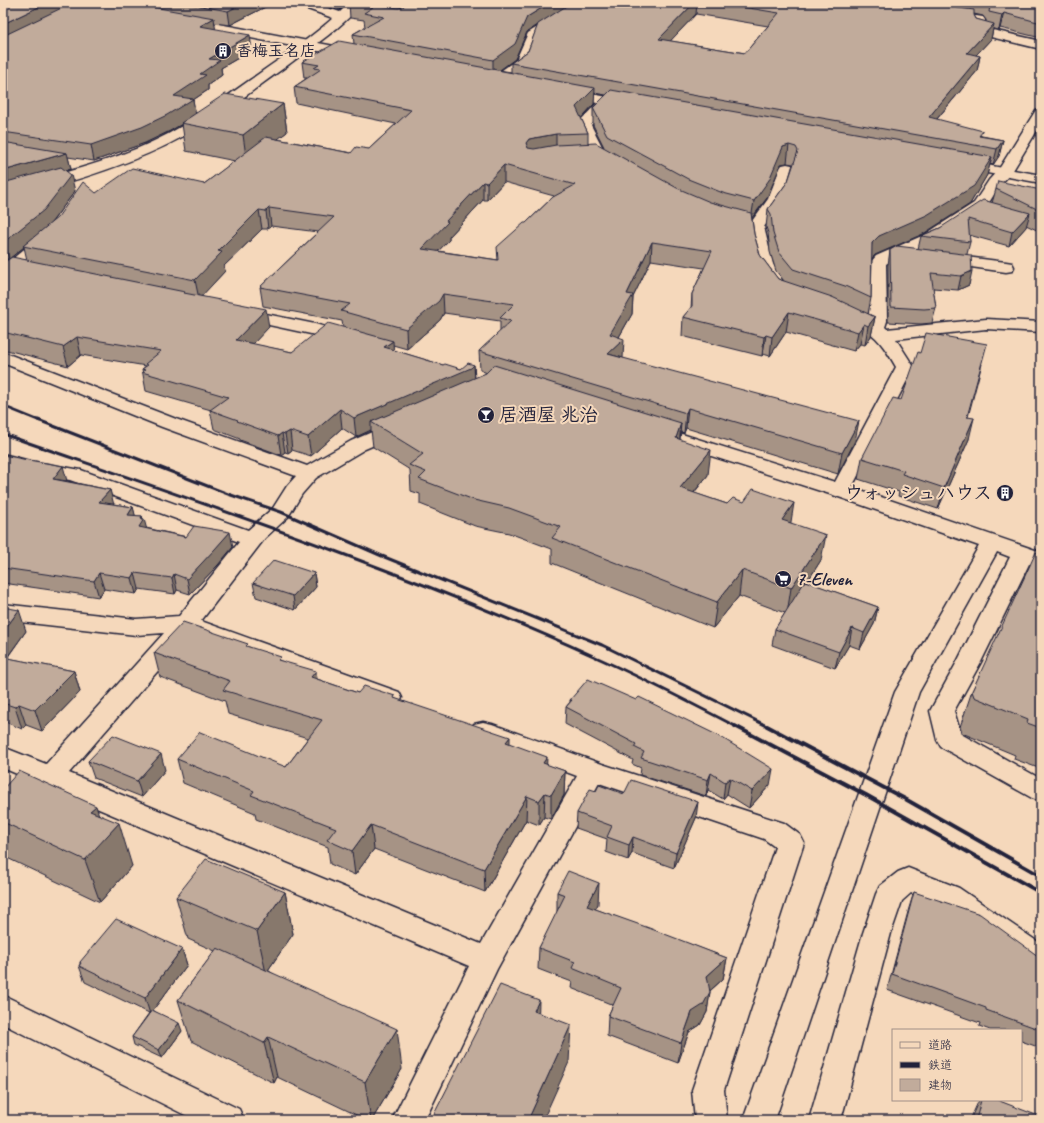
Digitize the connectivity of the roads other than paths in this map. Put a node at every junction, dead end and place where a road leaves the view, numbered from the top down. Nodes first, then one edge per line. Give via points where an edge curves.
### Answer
1 (300, 3) edge
2 (583, 3) edge
3 (936, 8) edge
4 (353, 10) edge
5 (919, 12) edge
6 (175, 20) edge
7 (307, 44) junction
8 (1041, 45) edge
9 (368, 56) edge
10 (481, 78) edge
11 (496, 81) junction
12 (511, 84) edge
13 (555, 91) edge
14 (607, 101) junction
15 (644, 107) edge
16 (1041, 113) edge
17 (68, 162) edge
18 (951, 162) edge
19 (103, 165) junction
20 (787, 168) dead end
21 (627, 172) edge
22 (1006, 172) junction
23 (1041, 179) edge
24 (91, 184) dead end
25 (3, 195) edge
26 (709, 213) edge
27 (58, 227) edge
28 (756, 227) junction
29 (893, 253) junction
30 (1006, 268) dead end
31 (6, 269) edge
32 (37, 272) edge
33 (789, 295) edge
34 (222, 309) edge
35 (828, 309) edge
36 (1041, 327) edge
37 (879, 332) junction
38 (368, 345) edge
39 (3, 357) edge
40 (415, 420) edge
41 (642, 427) edge
42 (3, 460) edge
43 (310, 474) junction
44 (840, 490) junction
45 (253, 539) junction
46 (991, 543) junction
47 (1032, 557) edge
48 (3, 612) edge
49 (186, 624) junction
50 (416, 707) edge
51 (460, 723) edge
52 (3, 757) edge
53 (593, 771) junction
54 (50, 777) junction
55 (1041, 791) edge
56 (3, 828) edge
57 (487, 960) junction
58 (1041, 960) edge
59 (3, 1010) edge
60 (228, 1120) edge
61 (408, 1120) edge
62 (711, 1120) edge
63 (759, 1120) edge
64 (825, 1120) edge

1 - 4 street
2 - 11 street via 532,36 522,62
3 - 5 street
3 - 8 street via 978,20 978,30
4 - 7 street
6 - 7 street
7 - 9 street
7 - 19 street via 188,128 146,150
10 - 11 street
11 - 12 street
13 - 14 street
14 - 15 street
14 - 21 street via 584,124 592,155
16 - 22 street
17 - 19 street
18 - 22 street
19 - 24 street
19 - 25 street
20 - 28 street via 776,199
22 - 23 street
22 - 29 street via 994,183 974,212 930,238
26 - 28 street
27 - 31 street
28 - 33 street via 767,273 783,293
29 - 30 street
29 - 37 street via 878,263
31 - 32 street
34 - 38 street via 315,329
35 - 37 street
36 - 37 street via 986,324
37 - 44 street via 905,367
39 - 43 street via 169,423
40 - 43 street via 358,446
41 - 44 street
42 - 45 street via 28,467 74,474
43 - 45 street via 294,491 281,512
44 - 46 street
45 - 49 street
46 - 47 street
46 - 63 street via 907,692
47 - 55 street via 942,711 950,740
48 - 49 street via 136,627
49 - 50 street
49 - 54 street
51 - 53 street
52 - 54 street
53 - 57 street
53 - 62 street via 774,831 790,843 708,1090
54 - 56 street
54 - 57 street
57 - 61 street
58 - 64 street via 949,896 908,880 890,894
59 - 60 street

